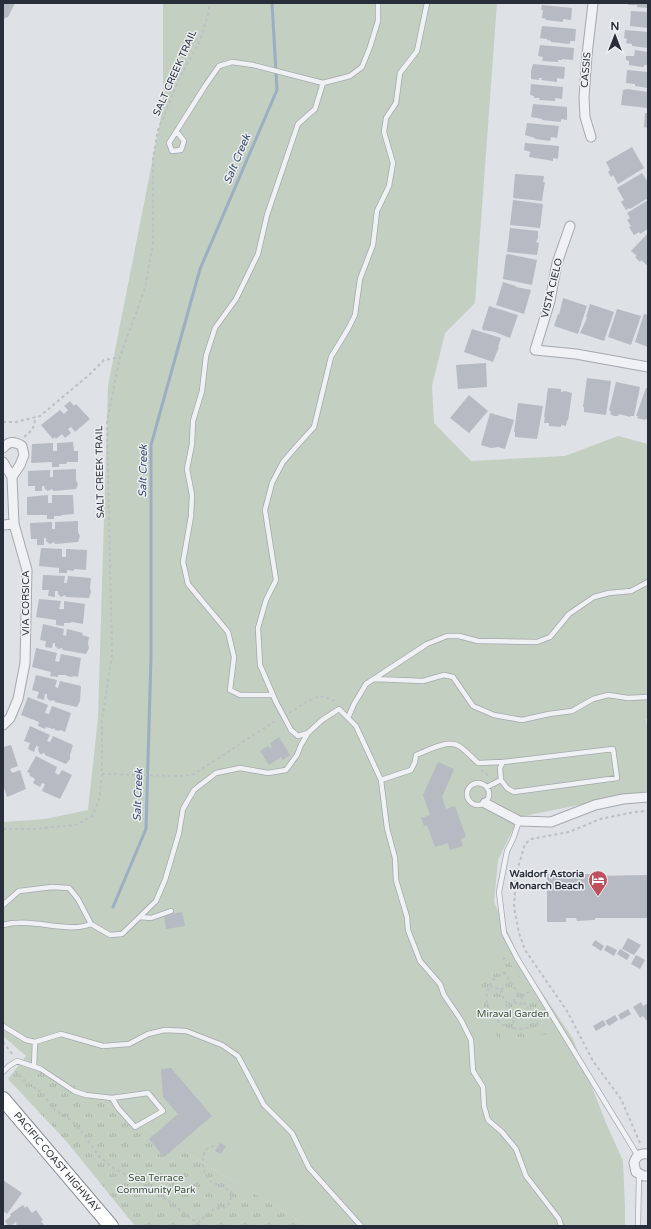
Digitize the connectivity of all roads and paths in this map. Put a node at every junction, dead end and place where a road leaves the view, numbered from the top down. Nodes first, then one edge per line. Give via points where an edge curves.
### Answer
1 (209, 3) edge
2 (378, 3) edge
3 (428, 3) edge
4 (594, 3) edge
5 (323, 83) junction
6 (177, 132) dead end
7 (591, 137) dead end
8 (570, 226) dead end
9 (120, 357) junction
10 (648, 367) edge
11 (35, 417) junction
12 (3, 422) edge
13 (18, 443) junction
14 (3, 448) edge
15 (3, 462) edge
16 (12, 477) junction
17 (14, 524) junction
18 (3, 525) edge
19 (648, 582) edge
20 (374, 679) junction
21 (273, 695) junction
22 (648, 697) edge
23 (339, 709) junction
24 (284, 715) dead end
25 (348, 718) junction
26 (278, 719) dead end
27 (3, 725) edge
28 (308, 733) junction
29 (502, 762) junction
30 (475, 768) dead end
31 (102, 774) junction
32 (381, 780) junction
33 (501, 780) junction
34 (494, 784) junction
35 (487, 787) junction
36 (648, 797) edge
37 (485, 803) junction
38 (648, 812) edge
39 (519, 821) junction
40 (3, 828) edge
41 (3, 905) edge
42 (171, 911) dead end
43 (140, 917) junction
44 (91, 924) junction
45 (3, 925) edge
46 (510, 981) junction
47 (490, 986) junction
48 (501, 990) junction
49 (519, 994) junction
50 (514, 1002) junction
51 (524, 1002) junction
52 (508, 1004) junction
53 (532, 1013) junction
54 (514, 1018) junction
55 (3, 1026) edge
56 (512, 1029) junction
57 (3, 1042) edge
58 (35, 1042) junction
59 (17, 1061) junction
60 (9, 1066) junction
61 (34, 1066) junction
62 (3, 1072) edge
63 (112, 1098) junction
64 (3, 1099) edge
65 (220, 1148) dead end
66 (642, 1154) edge
67 (644, 1175) edge
68 (198, 1223) junction
69 (111, 1226) edge
70 (201, 1226) edge
71 (361, 1226) edge
72 (561, 1226) edge
73 (638, 1226) edge

1 - 9 path, SALT CREEK TRAIL via 200,41 179,79 158,130 153,158 154,242 145,288
2 - 5 lane via 378,21 362,67 350,76
3 - 21 lane via 417,51 400,73 396,103 386,118 384,132 393,163 389,186 376,211 373,245 360,279 355,315 331,357 314,427 283,462 272,483 265,510 276,580 266,600 258,628 260,665
4 - 7 street, CASSIS via 584,98 585,117
5 - 6 lane via 253,65 232,62 219,66
5 - 21 lane via 315,109 298,124 267,215 258,254 236,299 215,328 206,356 202,391 193,421 187,469 192,495 183,562 188,584 228,632 234,657 230,690 240,695
8 - 10 street, VISTA CIELO via 557,263 550,301 535,350 576,354
9 - 11 path via 104,360 65,396 40,416
9 - 31 path, SALT CREEK TRAIL via 107,421 112,654 102,720
11 - 12 path via 16,422
11 - 13 path via 35,425 31,432
13 - 14 street via 8,443
13 - 16 street via 22,446 24,455
15 - 16 street, VIA CORSICA
16 - 17 street, VIA CORSICA
17 - 18 street
17 - 27 street, VIA CORSICA via 27,570 25,663 18,699 10,718
19 - 20 lane via 631,591 594,597 569,614 550,637 537,642 478,641 447,636 427,644
20 - 22 lane via 422,681 444,675 453,677 473,706 494,715 522,720 572,711 593,699 608,695
20 - 25 lane via 366,684
21 - 28 lane, bridge via 291,730 298,736
23 - 24 path via 335,700 320,696
23 - 25 lane
23 - 28 lane
25 - 32 lane via 356,726
26 - 31 path via 194,774
28 - 43 lane via 286,770 268,773 240,768 216,773 194,790 183,809 179,833 165,880 156,901
29 - 32 lane via 478,763 459,746 440,745 416,755 411,770
29 - 33 lane
29 - 33 lane via 613,749 617,778 514,792
30 - 34 path via 486,772
31 - 40 path, SALT CREEK TRAIL via 99,800 92,816 76,825
32 - 72 lane via 387,828 395,858 396,880 407,917 408,930 420,961 440,984 471,1040 473,1071 483,1087 488,1120 516,1149 526,1176 559,1219
33 - 34 lane
34 - 35 lane
35 - 37 lane via 490,795
35 - 37 lane via 475,783 468,788 467,793 472,804
36 - 39 street via 623,798 551,822
37 - 39 street
38 - 66 path via 600,819 569,832 531,839 525,844 516,874 514,907 525,950 567,1011 593,1061 621,1099
39 - 66 lane via 507,852 499,892 504,933 517,958
41 - 44 lane via 19,891 52,887 69,888 78,898
42 - 43 lane via 151,918
43 - 44 lane via 122,934 110,935
44 - 45 lane via 84,927 30,922
46 - 47 path via 504,972 495,978
46 - 48 path
46 - 49 path
47 - 48 path
47 - 56 path via 487,995 491,1014 498,1022
48 - 52 path
49 - 50 path
49 - 51 path
50 - 51 path
50 - 52 path
51 - 53 path
52 - 54 path
53 - 54 path
53 - 56 path via 538,1023 532,1027
54 - 56 path
55 - 58 lane via 26,1040
57 - 59 path
58 - 61 lane
58 - 71 lane via 61,1034 103,1046 129,1044 148,1034 165,1030 186,1031 222,1045 238,1056 264,1104 292,1133 309,1168
59 - 60 lane
59 - 61 lane
60 - 62 lane
60 - 68 path via 43,1094 55,1110 72,1121 113,1168 152,1189
61 - 63 lane via 74,1091
63 - 63 lane via 148,1093 163,1111 135,1127
64 - 69 highway, PACIFIC COAST HIGHWAY
65 - 68 path via 210,1146 205,1151 202,1160 203,1171 211,1182 231,1192 232,1197 227,1207 214,1209
66 - 67 street via 634,1163 634,1168
67 - 73 lane
68 - 70 path

